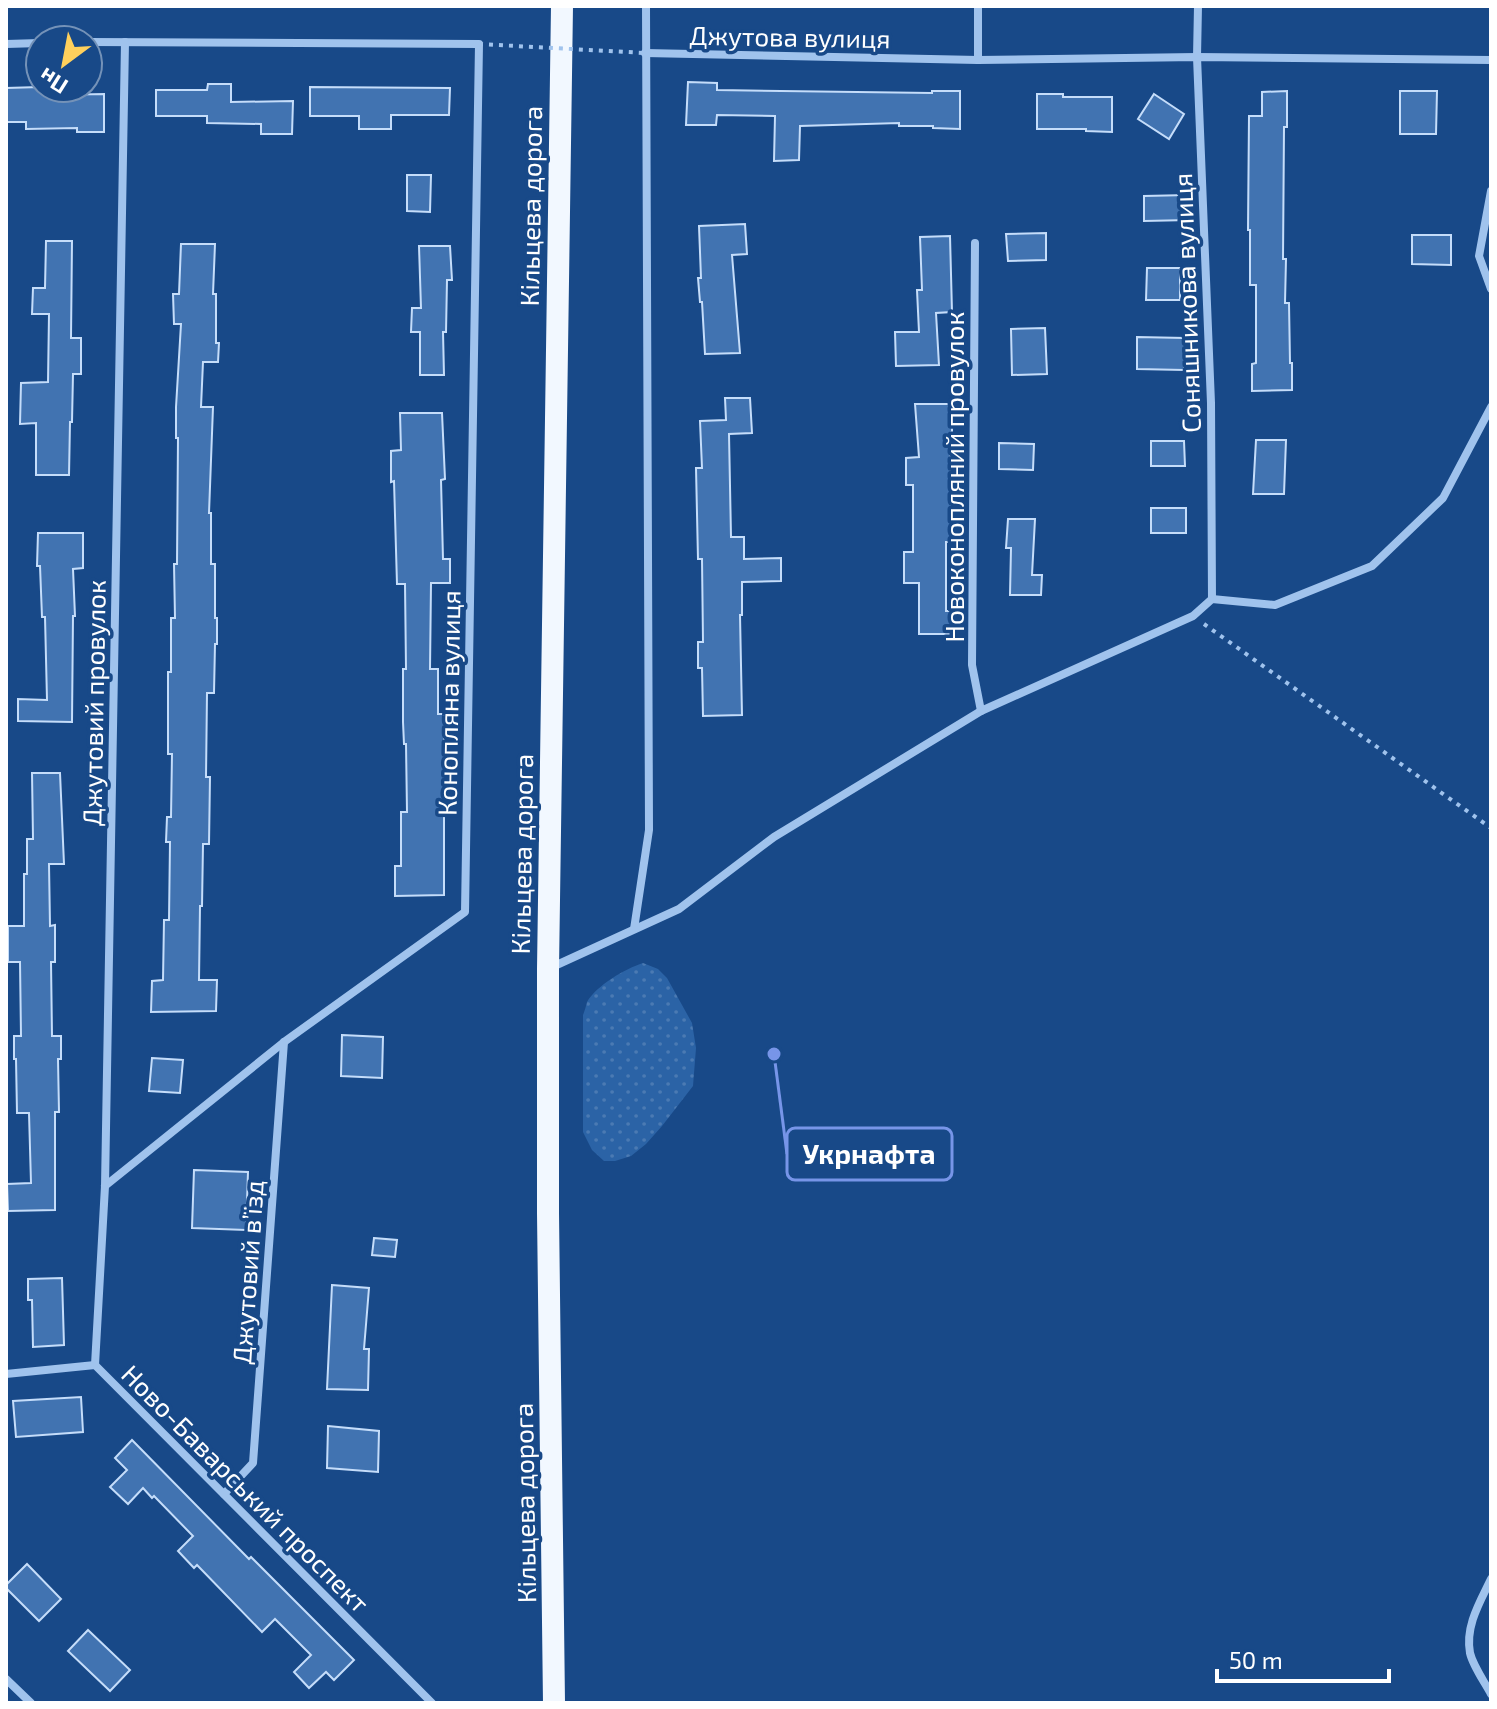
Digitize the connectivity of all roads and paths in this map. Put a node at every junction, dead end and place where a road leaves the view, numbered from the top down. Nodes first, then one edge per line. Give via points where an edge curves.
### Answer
1 (562, 6) edge
2 (646, 6) edge
3 (978, 6) edge
4 (1198, 6) edge
5 (104, 42) edge
6 (125, 42) junction
7 (479, 44) junction
8 (645, 53) junction
9 (1197, 57) junction
10 (978, 60) junction
11 (1491, 60) edge
12 (1491, 191) edge
13 (975, 243) dead end
14 (1491, 289) edge
15 (1491, 407) edge
16 (1212, 599) junction
17 (1193, 616) junction
18 (981, 711) junction
19 (1491, 828) edge
20 (634, 929) junction
21 (548, 969) junction
22 (284, 1042) junction
23 (105, 1186) junction
24 (95, 1365) junction
25 (6, 1374) edge
26 (224, 1494) junction
27 (1491, 1579) edge
28 (6, 1679) edge
29 (1491, 1694) edge
30 (31, 1703) edge
31 (432, 1703) edge
32 (554, 1703) edge

1 - 21 highway, Кільцева дорога
2 - 8 street
3 - 10 street
4 - 9 street, Соняшникова вулиця
5 - 6 street
6 - 7 street
6 - 23 street, Джутовий провулок
7 - 8 path, bridge
7 - 22 street, Конопляна вулиця via 465,912
8 - 10 street, Джутова вулиця
8 - 20 street via 649,830
9 - 10 street, Джутова вулиця
9 - 11 street, Джутова вулиця
9 - 16 street, Соняшникова вулиця via 1211,403
12 - 14 street via 1479,256
13 - 18 street, Новоконопляний провулок via 972,665
15 - 16 street via 1443,498 1372,566 1275,605
16 - 17 street
17 - 18 street
17 - 19 path
18 - 20 street via 774,837 679,909
20 - 21 street
21 - 32 highway, Кільцева дорога
22 - 23 street, Конопляна вулиця
22 - 26 street, Джутовий в’їзд via 253,1463
23 - 24 street, Джутовий провулок
24 - 25 street, Ново-Баварський проспект
24 - 26 street, Ново-Баварський проспект
26 - 31 street, Ново-Баварський проспект
27 - 29 street via 1470,1635 1470,1655
28 - 30 street

